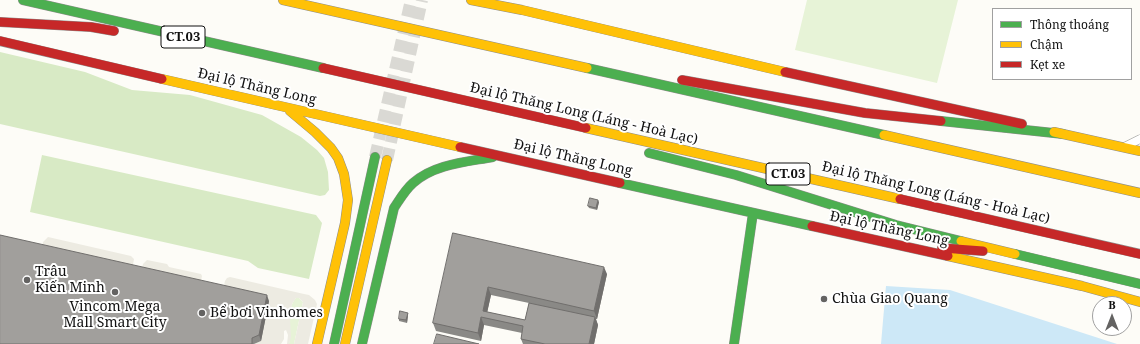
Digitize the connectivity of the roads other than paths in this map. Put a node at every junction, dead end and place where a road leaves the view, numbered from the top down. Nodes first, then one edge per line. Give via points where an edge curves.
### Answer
1 (23, 0) edge
2 (283, 0) edge
3 (471, 0) edge
4 (510, 0) edge
5 (291, 1) edge
6 (522, 10) junction
7 (0, 22) edge
8 (121, 32) dead end
9 (144, 37) dead end
10 (0, 41) edge
11 (480, 44) junction
12 (343, 74) junction
13 (436, 95) junction
14 (289, 110) junction
15 (1064, 134) junction
16 (1140, 139) edge
17 (597, 140) dead end
18 (1123, 147) junction
19 (1140, 151) edge
20 (643, 152) dead end
21 (498, 156) junction
22 (375, 157) tunnel mouth
23 (387, 160) tunnel mouth
24 (1140, 193) edge
25 (754, 213) junction
26 (895, 244) junction
27 (1015, 254) junction
28 (1140, 254) edge
29 (1140, 284) edge
30 (1140, 302) edge
31 (317, 344) edge
32 (334, 344) edge
33 (345, 344) edge
34 (362, 344) edge
35 (734, 344) edge

1 - 12 main road, Đại lộ Thăng Long (Láng - Hoà Lạc) / CT.03
2 - 5 main road
3 - 6 main road
4 - 6 main road
5 - 11 main road
6 - 15 main road
7 - 8 main road via 91,27
9 - 12 main road via 284,68
10 - 14 main road, Đại lộ Thăng Long
11 - 15 main road via 549,52 662,77 865,113
11 - 24 main road
12 - 13 main road, Đại lộ Thăng Long (Láng - Hoà Lạc) / CT.03
13 - 17 main road
13 - 28 main road, Đại lộ Thăng Long (Láng - Hoà Lạc) / CT.03
14 - 21 main road, Đại lộ Thăng Long
14 - 31 main road via 315,132 338,158 344,174 348,200
15 - 18 main road
16 - 18 street
18 - 19 main road
20 - 27 main road via 736,175 896,225
21 - 25 main road, Đại lộ Thăng Long
21 - 34 main road via 448,165 430,172 415,181 402,195 394,208
22 - 32 main road
23 - 33 main road
25 - 26 main road, Đại lộ Thăng Long
25 - 35 main road
26 - 27 main road
26 - 30 main road, Đại lộ Thăng Long via 1082,286
27 - 29 main road

